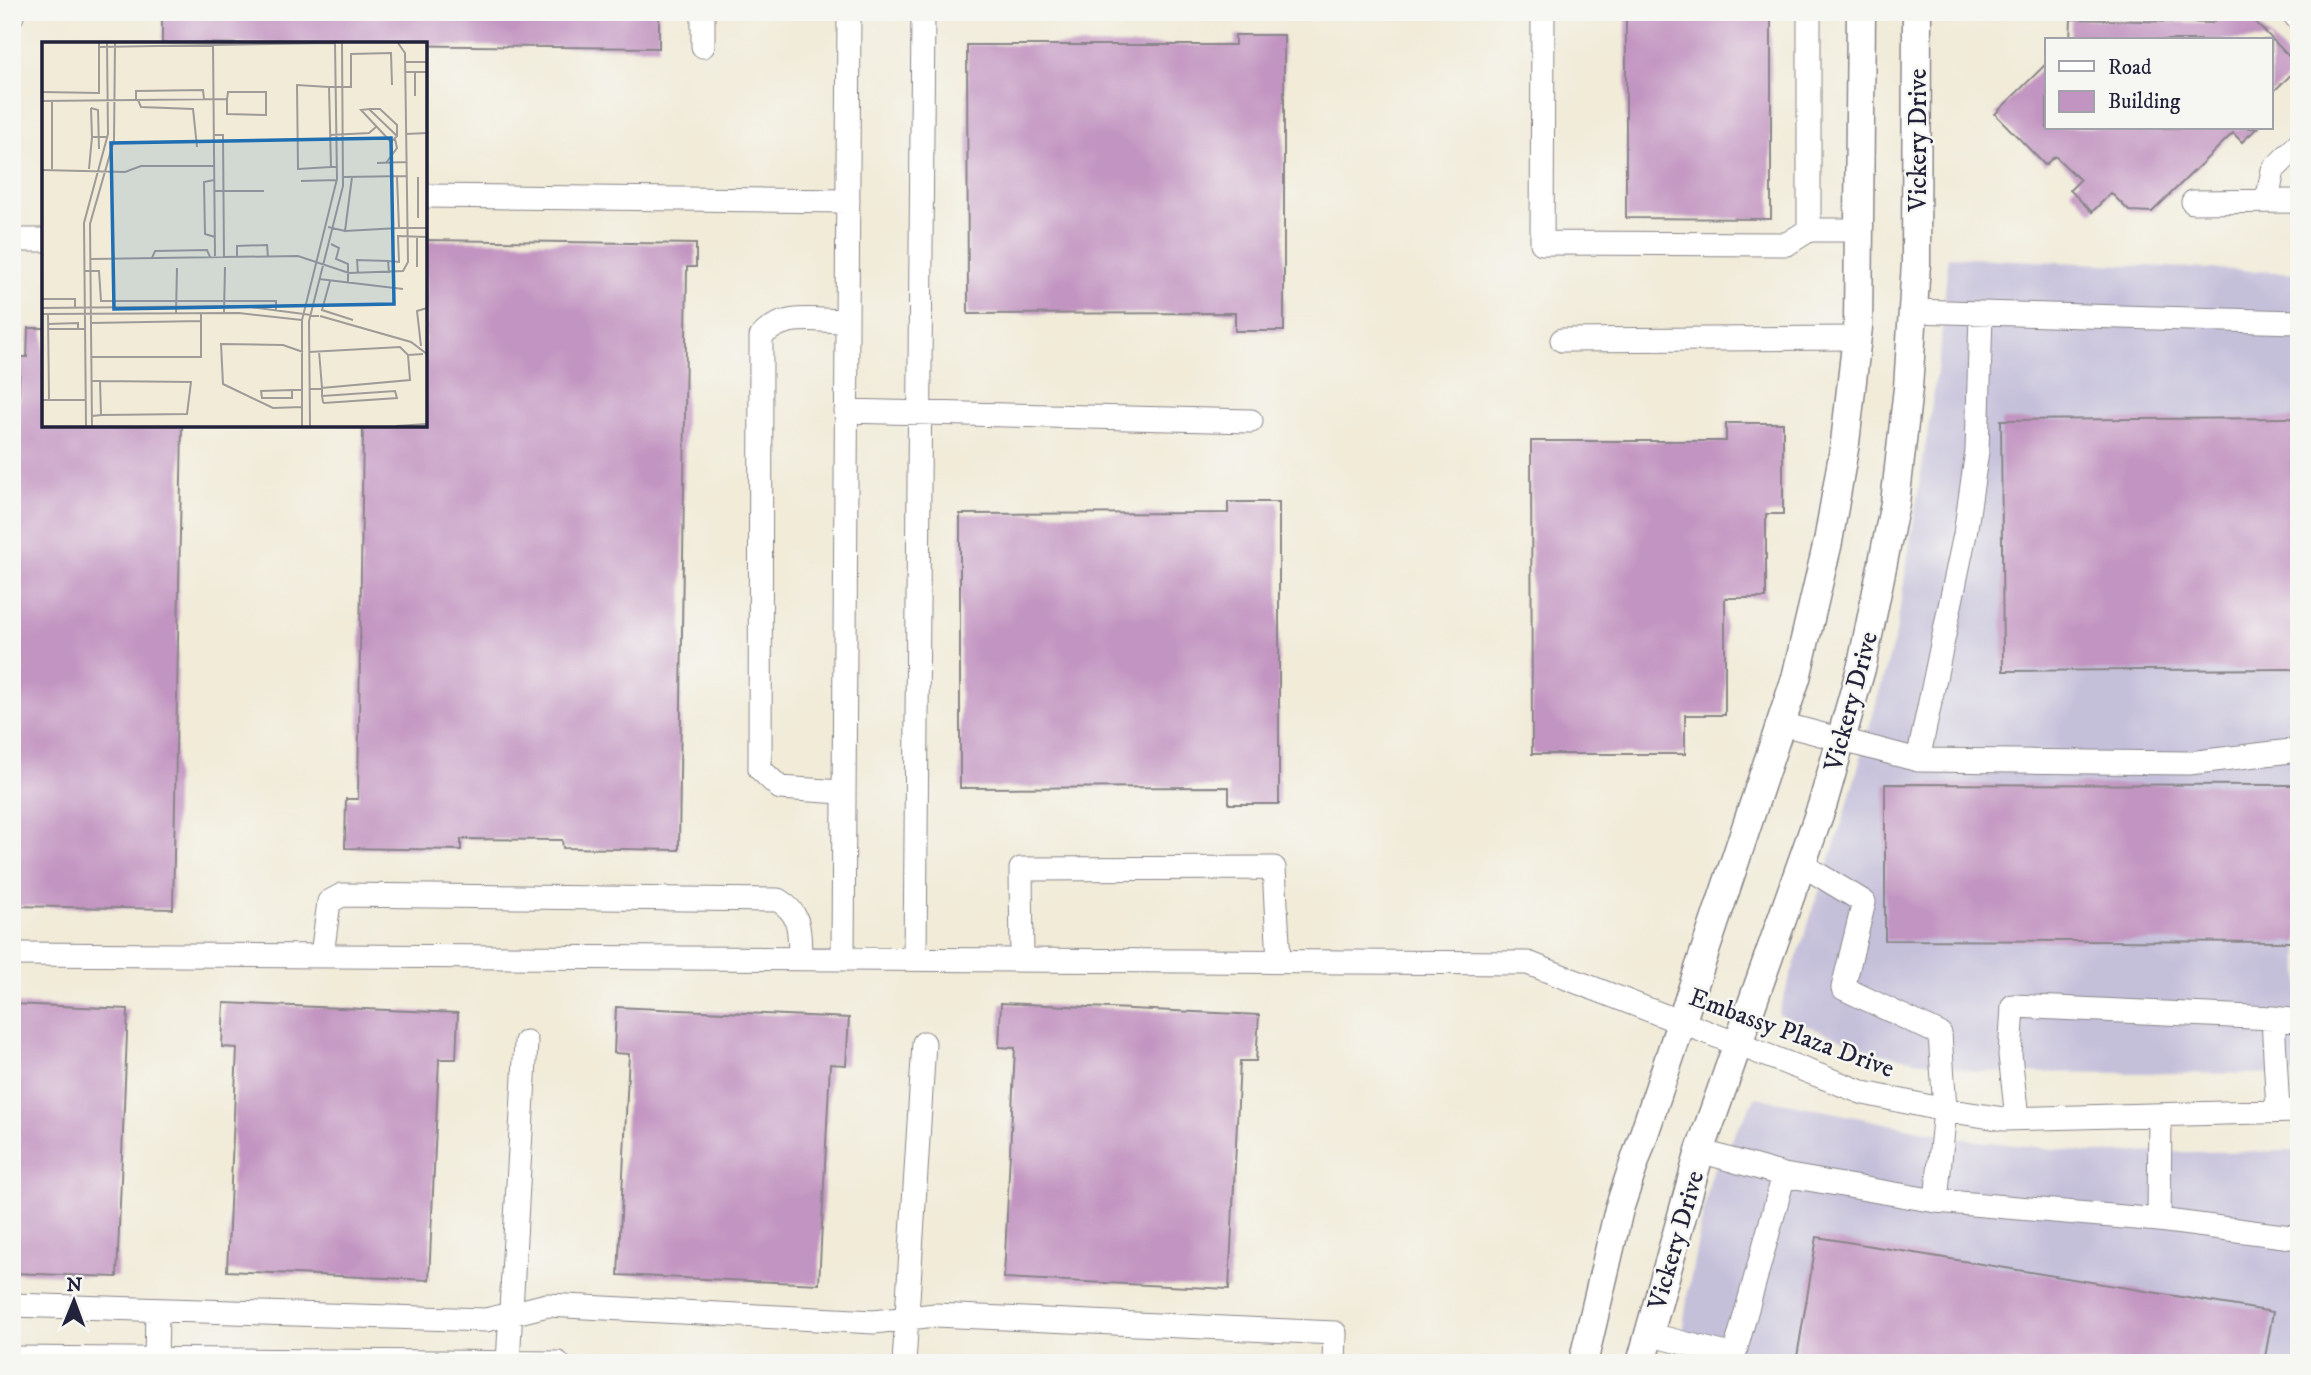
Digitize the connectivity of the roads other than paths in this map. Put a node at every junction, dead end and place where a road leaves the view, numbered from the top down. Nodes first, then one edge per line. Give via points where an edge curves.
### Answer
1 (704, 12) edge
2 (849, 12) edge
3 (923, 12) edge
4 (1543, 12) edge
5 (1809, 12) edge
6 (1861, 12) edge
7 (1917, 12) edge
8 (2292, 12) edge
9 (2299, 20) edge
10 (703, 46) dead end
11 (2299, 144) edge
12 (427, 196) edge
13 (848, 201) junction
14 (2267, 201) junction
15 (2299, 201) edge
16 (2193, 202) dead end
17 (1809, 230) junction
18 (1860, 230) junction
19 (12, 240) edge
20 (42, 240) edge
21 (1913, 311) junction
22 (1981, 314) junction
23 (847, 321) junction
24 (2299, 322) edge
25 (1857, 338) junction
26 (1562, 340) dead end
27 (846, 411) junction
28 (920, 412) junction
29 (1251, 421) dead end
30 (1782, 724) junction
31 (1841, 738) junction
32 (2299, 750) edge
33 (1918, 760) junction
34 (842, 792) junction
35 (1801, 864) junction
36 (12, 954) edge
37 (322, 955) junction
38 (800, 957) junction
39 (843, 957) junction
40 (915, 957) junction
41 (1021, 958) junction
42 (1279, 961) junction
43 (2273, 1018) junction
44 (2299, 1021) edge
45 (1681, 1023) junction
46 (526, 1042) dead end
47 (924, 1043) dead end
48 (1735, 1045) junction
49 (1945, 1110) junction
50 (2288, 1111) edge
51 (2160, 1115) junction
52 (2017, 1118) junction
53 (1700, 1151) junction
54 (1784, 1175) junction
55 (1936, 1201) junction
56 (2159, 1220) junction
57 (2299, 1238) edge
58 (12, 1305) edge
59 (157, 1310) junction
60 (511, 1314) junction
61 (905, 1318) junction
62 (1648, 1334) junction
63 (12, 1358) edge
64 (1733, 1359) edge
65 (156, 1361) edge
66 (508, 1362) edge
67 (558, 1363) edge
68 (904, 1363) edge
69 (1334, 1363) edge
70 (1583, 1363) edge
71 (1641, 1363) edge

1 - 10 street
2 - 13 street
3 - 28 street
4 - 17 street via 1542,243 1787,244
5 - 17 street
6 - 18 main road
7 - 21 main road, Vickery Drive
8 - 9 street
11 - 14 street via 2273,170
12 - 13 street
13 - 23 street
14 - 15 street
14 - 16 street
17 - 18 street
18 - 25 main road
19 - 20 street
21 - 22 street
21 - 31 main road, Vickery Drive via 1895,503 1862,665
22 - 24 street
22 - 33 street via 1977,451 1965,534
23 - 27 street
23 - 34 street via 782,320 761,337 760,769 780,788
25 - 26 street
25 - 30 main road via 1828,542
27 - 28 street
27 - 34 street
28 - 29 street
28 - 40 street
30 - 31 street
30 - 45 main road
31 - 33 street
31 - 35 main road, Vickery Drive
32 - 33 street via 2189,763
34 - 39 street
35 - 48 main road, Vickery Drive
35 - 49 street via 1864,902 1843,988 1940,1034
36 - 37 street
37 - 38 street
37 - 38 street via 330,902 342,895 778,900 792,908 799,921
38 - 39 street
39 - 40 street
40 - 41 street
41 - 42 street
41 - 42 street via 1021,869 1274,868
42 - 45 street, Embassy Plaza Drive via 1528,963
43 - 44 street
43 - 50 street
43 - 52 street via 2013,1006 2010,1055
45 - 48 street, Embassy Plaza Drive
45 - 70 main road via 1619,1209
46 - 60 street
47 - 61 street
48 - 49 street, Embassy Plaza Drive via 1864,1093
48 - 53 main road, Vickery Drive
49 - 52 street, Embassy Plaza Drive
49 - 55 street
50 - 51 street, Embassy Plaza Drive
51 - 52 street, Embassy Plaza Drive
51 - 56 street
53 - 54 street
53 - 62 main road, Vickery Drive
54 - 55 street
54 - 64 street
55 - 56 street
56 - 57 street
58 - 59 street
59 - 60 street via 486,1320
59 - 65 street
60 - 61 street via 547,1306 874,1322
60 - 66 street
61 - 68 street
61 - 69 street via 935,1315 1335,1333
62 - 64 street
62 - 71 main road, Vickery Drive
63 - 65 street
65 - 66 street
66 - 67 street

